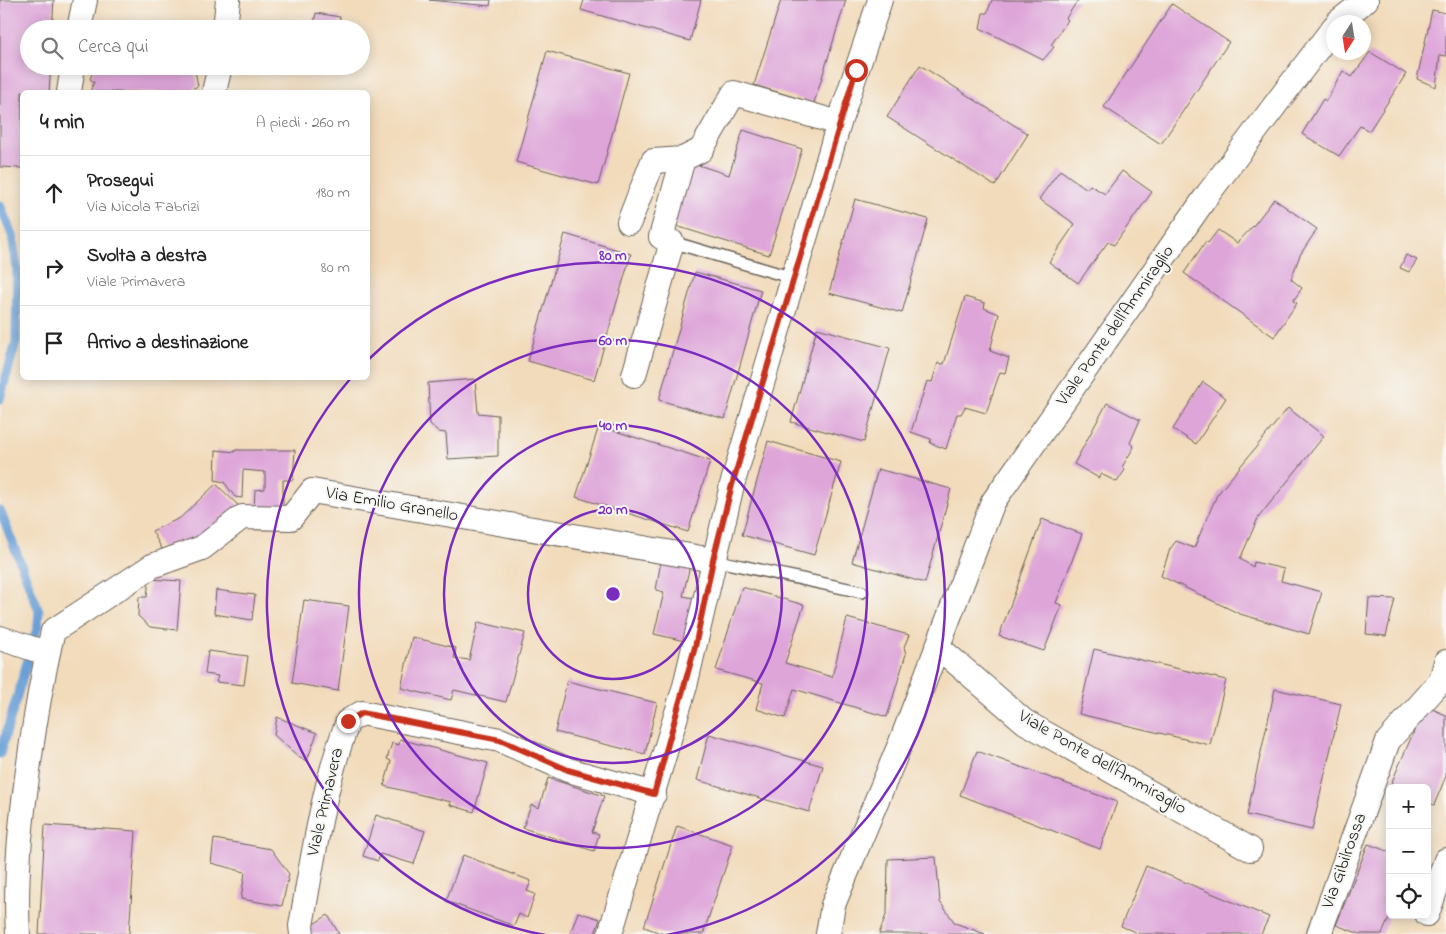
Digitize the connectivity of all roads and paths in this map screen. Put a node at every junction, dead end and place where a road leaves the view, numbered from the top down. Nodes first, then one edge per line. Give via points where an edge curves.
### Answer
1 (85, 0) edge
2 (228, 0) edge
3 (880, 0) edge
4 (1366, 0) edge
5 (1347, 15) edge
6 (81, 20) edge
7 (226, 20) edge
8 (1326, 38) edge
9 (71, 75) edge
10 (218, 75) edge
11 (69, 90) edge
12 (214, 90) edge
13 (839, 123) junction
14 (683, 159) junction
15 (629, 222) dead end
16 (672, 242) junction
17 (793, 278) junction
18 (634, 376) dead end
19 (713, 560) junction
20 (862, 592) dead end
21 (0, 638) edge
22 (938, 647) junction
23 (46, 661) junction
24 (1446, 662) edge
25 (654, 794) junction
26 (1250, 849) dead end
27 (1446, 860) edge
28 (1431, 903) edge
29 (1426, 919) edge
30 (18, 934) edge
31 (302, 934) edge
32 (610, 934) edge
33 (828, 934) edge
34 (1319, 934) edge
35 (1420, 934) edge

1 - 6 street
2 - 7 street
3 - 13 street
4 - 5 street
8 - 22 street, Viale Ponte dell'Ammiraglio via 1208,194 993,502
9 - 11 street
10 - 12 street
13 - 14 street via 734,93 701,150
13 - 17 street
14 - 15 street via 653,161
14 - 16 street via 661,237
16 - 17 lane
16 - 18 street
17 - 19 street
19 - 20 lane
19 - 23 street, Via Emilio Granello via 312,491 291,518 242,517 202,548 152,566 54,631
19 - 25 street via 695,647
21 - 23 street via 43,652
22 - 26 street, Viale Ponte dell'Ammiraglio via 1025,722
22 - 33 street, Viale Ponte dell'Ammiraglio via 833,905
23 - 30 street, Via Emilio Granello via 30,749 19,844
24 - 34 street, Via Gibilrossa via 1441,681 1388,741
25 - 31 street, Viale Primavera via 568,770 500,740 362,713 348,721 336,752 315,845
25 - 32 street
27 - 28 street
29 - 35 street

